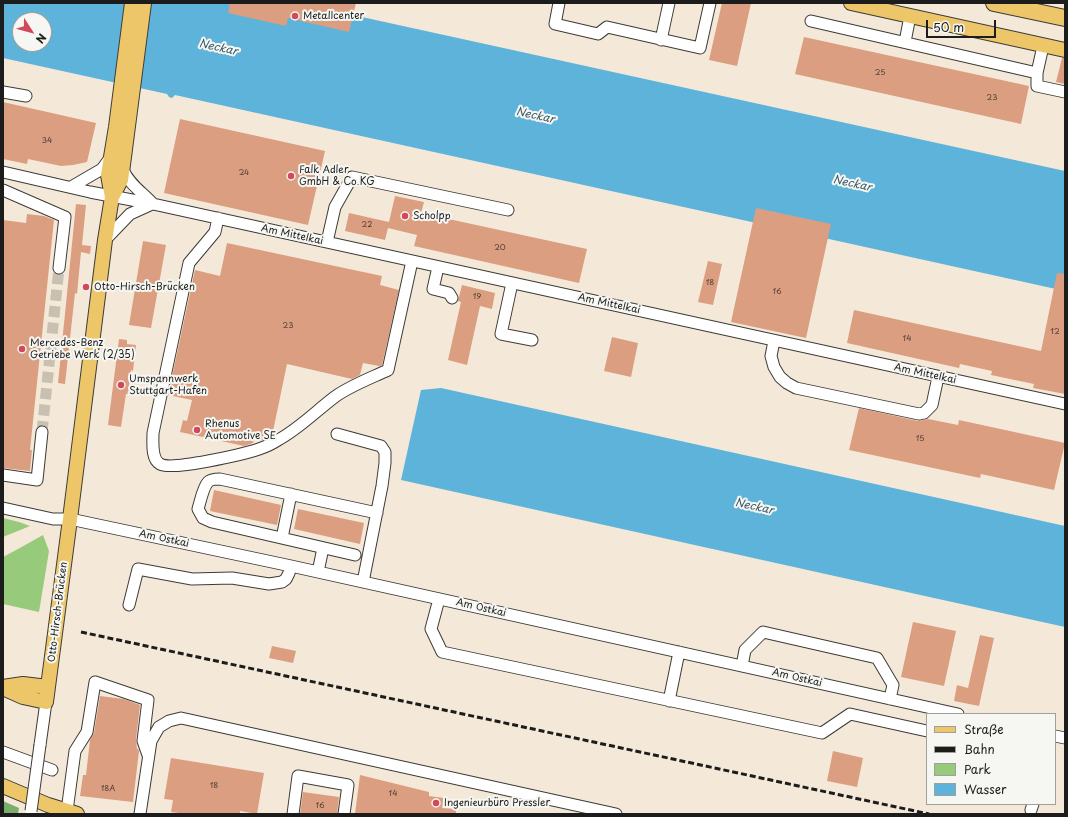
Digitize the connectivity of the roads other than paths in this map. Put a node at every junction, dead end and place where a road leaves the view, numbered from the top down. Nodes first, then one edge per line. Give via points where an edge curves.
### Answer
1 (132, 3) edge
2 (144, 3) edge
3 (559, 3) edge
4 (669, 3) edge
5 (710, 3) edge
6 (851, 3) edge
7 (994, 3) edge
8 (910, 16) junction
9 (1065, 18) edge
10 (811, 21) dead end
11 (661, 40) junction
12 (905, 42) junction
13 (1043, 46) junction
14 (1065, 50) edge
15 (1038, 73) junction
16 (3, 92) edge
17 (1065, 92) edge
18 (26, 96) dead end
19 (121, 128) junction
20 (110, 158) junction
21 (122, 170) junction
22 (3, 172) edge
23 (71, 188) junction
24 (3, 190) edge
25 (112, 197) junction
26 (153, 204) junction
27 (508, 210) dead end
28 (218, 218) junction
29 (105, 240) junction
30 (327, 242) junction
31 (412, 261) junction
32 (438, 267) junction
33 (59, 268) tunnel mouth
34 (512, 283) junction
35 (452, 298) dead end
36 (532, 340) dead end
37 (774, 340) junction
38 (938, 377) junction
39 (1065, 404) edge
40 (42, 432) tunnel mouth
41 (337, 434) dead end
42 (3, 475) edge
43 (291, 494) junction
44 (3, 508) edge
45 (377, 513) junction
46 (70, 519) junction
47 (282, 538) junction
48 (323, 548) junction
49 (355, 555) dead end
50 (291, 566) junction
51 (318, 572) junction
52 (363, 582) junction
53 (439, 599) junction
54 (129, 605) dead end
55 (679, 652) junction
56 (742, 666) junction
57 (48, 687) junction
58 (3, 688) edge
59 (890, 699) junction
60 (669, 701) junction
61 (46, 702) junction
62 (953, 713) edge
63 (926, 731) edge
64 (3, 752) edge
65 (149, 756) junction
66 (52, 770) dead end
67 (3, 786) edge
68 (72, 813) edge
69 (31, 814) edge
70 (140, 814) edge
71 (292, 814) edge
72 (344, 814) edge
73 (616, 814) edge

1 - 19 main road, Otto-Hirsch-Brücken
2 - 19 main road, Otto-Hirsch-Brücken
3 - 11 street via 555,24 598,34 607,27
4 - 11 street
5 - 11 street via 700,48
6 - 8 main road
7 - 9 highway
8 - 12 street
8 - 13 main road
10 - 12 street
12 - 15 street
13 - 14 main road
13 - 15 street
15 - 17 street via 1037,86
16 - 18 street
19 - 20 main road, Otto-Hirsch-Brücken
19 - 21 main road, Otto-Hirsch-Brücken
20 - 23 street via 102,168
20 - 25 main road, Otto-Hirsch-Brücken via 108,175
21 - 25 main road, Otto-Hirsch-Brücken via 121,180
21 - 26 street via 133,186
22 - 23 street, Am Mittelkai
23 - 25 street, Am Mittelkai
24 - 33 street via 65,217
25 - 26 street, Am Mittelkai
25 - 29 main road, Otto-Hirsch-Brücken
26 - 28 street, Am Mittelkai
26 - 29 street via 130,214
27 - 30 street via 352,177 335,207
28 - 30 street, Am Mittelkai
28 - 31 street via 215,232 189,263 153,433 153,452 156,460 165,466 226,458 278,441 349,388 388,370
29 - 46 main road, Otto-Hirsch-Brücken
30 - 31 street, Am Mittelkai
31 - 32 street, Am Mittelkai
32 - 34 street, Am Mittelkai
32 - 35 street via 433,289 449,294
34 - 36 street via 501,334
34 - 37 street, Am Mittelkai
37 - 38 street, Am Mittelkai
37 - 38 street via 771,356 774,367 787,384 796,388 919,414 924,413 932,405
38 - 39 street, Am Mittelkai
40 - 42 street via 37,480
41 - 45 street via 381,446 385,452
43 - 45 street
43 - 47 street
43 - 47 street via 212,479 207,482 198,509 203,518 212,522
44 - 46 street, Am Ostkai via 54,519
45 - 52 street
46 - 50 street, Am Ostkai
46 - 57 main road, Otto-Hirsch-Brücken
47 - 48 street
48 - 49 street
48 - 51 street
50 - 51 street, Am Ostkai
50 - 54 street via 286,579 269,584 232,578 192,579 138,569
51 - 52 street, Am Ostkai
52 - 53 street, Am Ostkai
53 - 55 street, Am Ostkai
53 - 60 street via 431,629 442,652
55 - 56 street, Am Ostkai
55 - 60 street
56 - 59 street, Am Ostkai
56 - 59 street via 745,650 763,632 877,658 893,685
57 - 58 main road via 23,684
57 - 61 main road, Otto-Hirsch-Brücken
58 - 61 main road via 29,699
59 - 62 street, Am Ostkai
60 - 63 street via 822,734 850,714
61 - 69 street, Otto-Hirsch-Brücken, bridge
64 - 66 street
65 - 68 street via 143,741 148,700 95,682 87,732 75,751
65 - 70 street
65 - 73 street via 151,741 159,727 181,718
67 - 68 main road
71 - 72 street via 298,776 348,784

